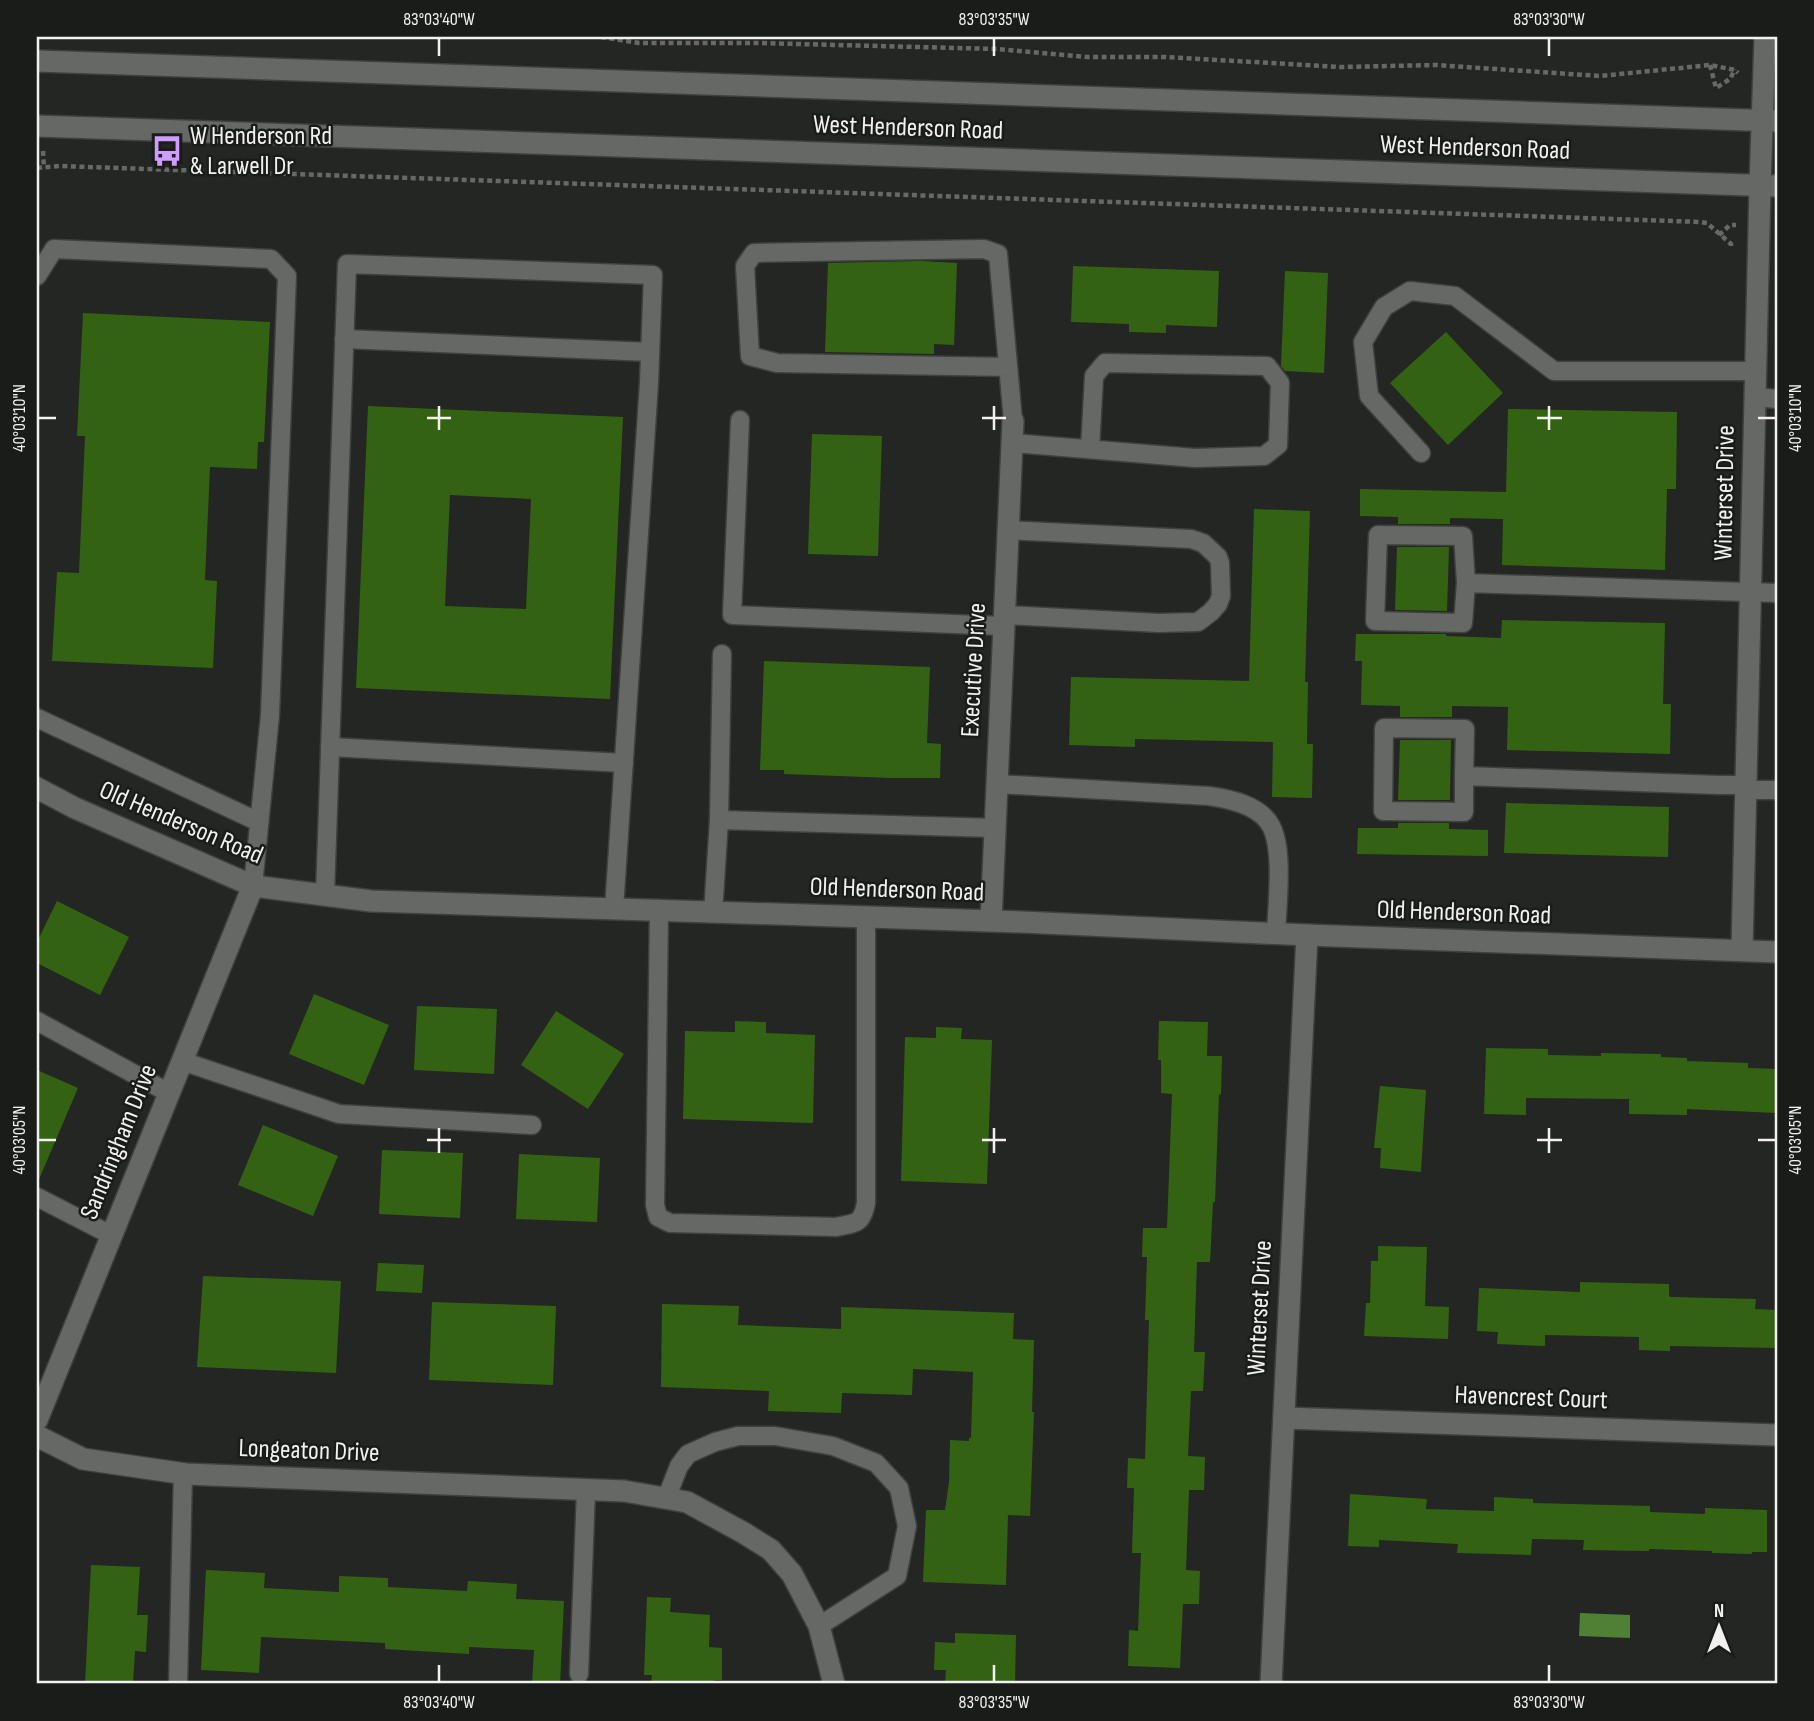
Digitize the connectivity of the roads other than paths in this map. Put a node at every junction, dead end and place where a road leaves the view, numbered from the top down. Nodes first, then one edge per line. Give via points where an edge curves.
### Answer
1 (1765, 37) edge
2 (37, 61) edge
3 (1770, 121) edge
4 (37, 126) edge
5 (1769, 186) edge
6 (37, 280) edge
7 (344, 339) junction
8 (650, 352) junction
9 (1008, 367) junction
10 (1756, 371) junction
11 (1755, 397) junction
12 (1777, 399) edge
13 (740, 420) dead end
14 (1013, 432) junction
15 (1090, 449) junction
16 (1421, 453) dead end
17 (1008, 530) junction
18 (1466, 583) junction
19 (1751, 593) junction
20 (1777, 593) edge
21 (1004, 620) junction
22 (722, 654) dead end
23 (37, 718) edge
24 (330, 747) junction
25 (624, 763) junction
26 (1464, 776) junction
27 (997, 785) junction
28 (1747, 787) junction
29 (37, 788) edge
30 (1777, 790) edge
31 (719, 820) junction
32 (259, 822) junction
33 (995, 828) junction
34 (253, 886) junction
35 (325, 895) junction
36 (614, 909) junction
37 (659, 911) junction
38 (713, 913) junction
39 (866, 918) junction
40 (991, 921) junction
41 (1276, 934) junction
42 (1307, 935) junction
43 (1742, 950) junction
44 (1777, 952) edge
45 (37, 1021) edge
46 (182, 1061) junction
47 (169, 1093) junction
48 (532, 1125) dead end
49 (37, 1197) edge
50 (111, 1235) junction
51 (1284, 1418) junction
52 (37, 1420) edge
53 (1777, 1435) edge
54 (37, 1437) edge
55 (183, 1474) junction
56 (586, 1490) junction
57 (666, 1499) junction
58 (820, 1626) junction
59 (579, 1674) dead end
60 (178, 1684) edge
61 (834, 1684) edge
62 (1271, 1684) edge

1 - 3 street, Winterset Drive
2 - 3 street, West Henderson Road
3 - 5 street, Winterset Drive
4 - 5 street, West Henderson Road
5 - 10 street, Winterset Drive
6 - 32 lane via 54,249 271,260 287,276 270,715
7 - 8 lane
7 - 8 lane via 346,264 653,275
7 - 24 lane
8 - 25 lane
9 - 9 lane via 998,254 984,249 754,253 745,266 750,356 777,362
9 - 14 lane
10 - 11 street, Winterset Drive
10 - 16 lane via 1554,371 1455,296 1410,291 1384,307 1363,342 1369,396
11 - 12 lane
11 - 19 street, Winterset Drive
13 - 21 lane via 732,615
14 - 15 lane
14 - 17 street, Executive Drive
15 - 15 lane via 1195,458 1265,456 1278,445 1280,383 1267,366 1105,362 1094,376
17 - 21 street, Executive Drive
17 - 21 lane via 1191,539 1218,557 1221,596 1198,622
18 - 18 lane via 1463,623 1375,621 1378,535 1463,536
18 - 19 lane
19 - 20 lane
19 - 28 street, Winterset Drive
21 - 27 street, Executive Drive
22 - 31 lane
23 - 32 lane
24 - 25 lane
24 - 35 lane
25 - 36 lane
26 - 26 lane via 1464,812 1383,811 1384,728 1465,729
26 - 28 lane
27 - 33 street, Executive Drive
27 - 41 lane via 1209,796 1254,809 1272,827 1278,856
28 - 30 lane
28 - 43 street, Winterset Drive
29 - 34 street, Old Henderson Road
31 - 33 lane
31 - 38 lane
32 - 34 lane
33 - 40 street, Executive Drive
34 - 35 street, Old Henderson Road
34 - 46 street, Sandringham Drive
35 - 36 street, Old Henderson Road via 371,901
36 - 37 street, Old Henderson Road
37 - 38 street, Old Henderson Road
37 - 39 lane via 655,1205 658,1217 670,1223 836,1227 856,1223 864,1215
38 - 39 street, Old Henderson Road
39 - 40 street, Old Henderson Road
40 - 41 street, Old Henderson Road
41 - 42 street, Old Henderson Road
42 - 43 street, Old Henderson Road
42 - 51 street, Winterset Drive
43 - 44 street, Old Henderson Road
45 - 47 lane
46 - 47 street, Sandringham Drive
46 - 48 lane via 338,1114
47 - 50 street, Sandringham Drive
49 - 50 lane
50 - 52 street, Sandringham Drive
51 - 53 street, Havencrest Court
51 - 62 street, Winterset Drive
54 - 55 street, Longeaton Drive via 83,1459
55 - 56 street, Longeaton Drive
55 - 60 lane
56 - 57 street, Longeaton Drive
56 - 59 lane
57 - 58 street, Longeaton Drive via 687,1502 771,1550 792,1574
57 - 58 lane via 688,1454 737,1436 775,1436 833,1446 876,1463 900,1488 907,1526 897,1576
58 - 61 street, Longeaton Drive

